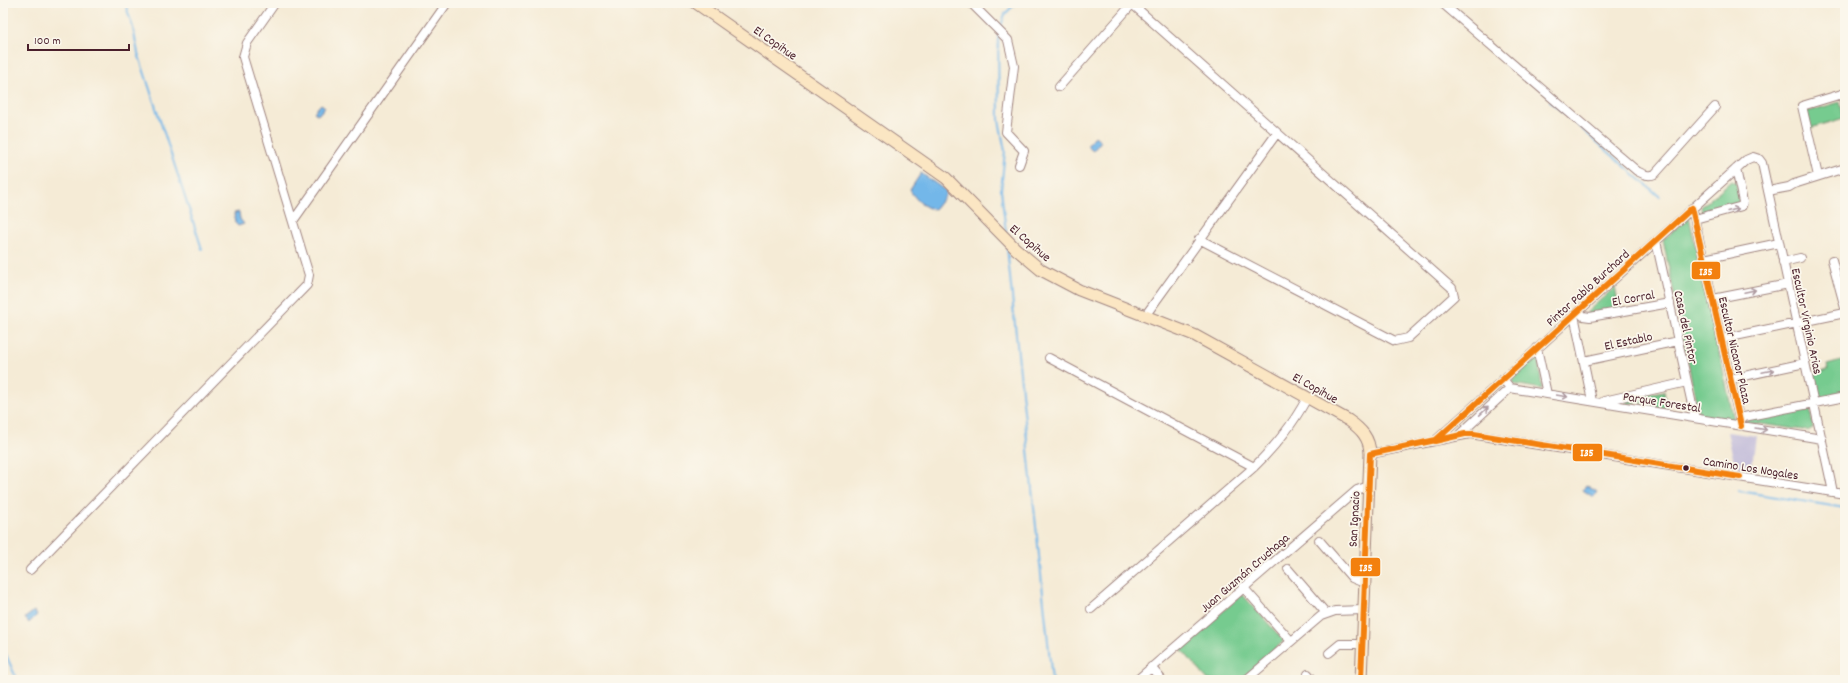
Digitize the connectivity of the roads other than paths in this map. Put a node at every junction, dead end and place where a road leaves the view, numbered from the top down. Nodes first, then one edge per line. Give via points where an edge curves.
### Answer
1 (275, 3) edge
2 (447, 3) edge
3 (696, 3) edge
4 (971, 3) edge
5 (1442, 3) edge
6 (1132, 4) edge
7 (1059, 87) dead end
8 (1843, 93) edge
9 (1715, 106) dead end
10 (1845, 106) edge
11 (1277, 133) junction
12 (1757, 158) joint
13 (1019, 165) dead end
14 (1845, 168) edge
15 (1736, 169) junction
16 (1818, 176) junction
17 (1768, 191) junction
18 (1692, 208) junction
19 (1695, 219) junction
20 (293, 221) junction
21 (1200, 239) junction
22 (1656, 241) junction
23 (1779, 243) junction
24 (1800, 258) dead end
25 (1704, 259) junction
26 (1832, 260) dead end
27 (1783, 262) junction
28 (1788, 284) junction
29 (1713, 299) junction
30 (1670, 303) junction
31 (1845, 308) edge
32 (1576, 313) junction
33 (1845, 313) edge
34 (1145, 316) junction
35 (1796, 323) junction
36 (1722, 339) junction
37 (1678, 341) junction
38 (1537, 348) junction
39 (1049, 358) dead end
40 (1584, 361) junction
41 (1805, 363) junction
42 (1730, 379) junction
43 (1502, 380) junction
44 (1687, 382) junction
45 (1510, 388) junction
46 (1547, 394) junction
47 (1845, 397) edge
48 (1307, 398) junction
49 (1596, 402) junction
50 (1814, 403) junction
51 (1694, 418) junction
52 (1740, 422) junction
53 (1459, 435) junction
54 (1822, 439) junction
55 (1436, 440) junction
56 (1370, 454) junction
57 (1254, 467) junction
58 (1369, 486) junction
59 (1833, 492) junction
60 (1845, 494) edge
61 (1319, 540) dead end
62 (1288, 569) dead end
63 (30, 570) dead end
64 (1364, 583) junction
65 (1243, 587) junction
66 (1091, 609) dead end
67 (1363, 610) junction
68 (1326, 614) junction
69 (1291, 641) junction
70 (1362, 644) junction
71 (1329, 653) dead end
72 (1151, 668) junction
73 (1249, 679) edge
74 (1137, 680) edge
75 (1162, 680) edge
76 (1361, 680) edge

1 - 20 street via 247,43 243,57
2 - 20 street
3 - 34 main road, El Copihue via 946,178 1016,249 1041,270 1079,290
4 - 13 street via 1008,40 1014,66 1006,132 1024,151
5 - 9 street via 1644,175 1655,174
6 - 7 street
6 - 11 street
8 - 10 street
8 - 16 street via 1802,106
11 - 21 street
11 - 21 street via 1452,288 1455,293 1453,298 1408,338 1392,340
12 - 15 street, Pintor Pablo Burchard via 1748,158
12 - 17 street, Escultor Virginio Arias via 1761,162
14 - 16 street
15 - 18 street, Pintor Pablo Burchard
19 -> 15 street via 1742,206
16 - 17 street via 1789,187
17 - 23 street, Escultor Virginio Arias
18 - 19 street, Escultor Nicanor Plaza
18 - 22 street, Pintor Pablo Burchard
19 - 25 street, Escultor Nicanor Plaza
20 - 63 street via 309,275 304,290
21 - 34 street
22 - 30 street, Casa del Pintor
22 - 32 street, Pintor Pablo Burchard
23 - 25 street
23 - 27 street, Escultor Virginio Arias
24 - 27 street
25 - 29 street, Escultor Nicanor Plaza
26 - 31 street
27 - 28 street, Escultor Virginio Arias
29 -> 28 street
28 - 35 street, Escultor Virginio Arias
29 - 36 street, Escultor Nicanor Plaza
30 - 32 street, El Corral via 1590,317
30 - 37 street, Casa del Pintor
32 - 38 street, Pintor Pablo Burchard
32 - 40 street
33 - 35 street
34 - 48 main road, El Copihue via 1204,341
35 - 36 street
35 - 41 street, Escultor Virginio Arias
36 - 42 street, Escultor Nicanor Plaza
37 - 40 street, El Establo
37 - 44 street, Casa del Pintor
38 - 43 street, Pintor Pablo Burchard
38 - 46 street
39 - 57 street
40 - 49 street
42 -> 41 street
41 - 50 street, Escultor Virginio Arias
42 - 52 street, Escultor Nicanor Plaza
43 - 45 street
43 - 55 street, Pintor Pablo Burchard
44 - 49 street
44 - 51 street, Casa del Pintor
45 - 46 street, Parque Forestal
53 -> 45 street
46 -> 49 street, Parque Forestal
47 - 50 street
48 - 56 main road, El Copihue via 1359,428 1368,440
48 - 57 street via 1291,426
49 - 51 street, Parque Forestal
50 - 52 street
50 - 54 street, Escultor Virginio Arias
51 - 52 street, Parque Forestal
52 -> 54 street, Parque Forestal
53 - 55 street, Camino Los Nogales
53 - 59 street, Camino Los Nogales via 1474,434
54 - 59 street, Escultor Virginio Arias
55 - 56 street, Camino Los Nogales
56 - 58 main road, San Ignacio
57 - 66 street
58 - 64 main road, San Ignacio
58 - 65 street, Juan Guzmán Cruchaga via 1357,490
59 - 60 street, Camino Los Nogales
61 - 64 street via 1352,578
62 - 68 street
64 - 67 main road, San Ignacio
65 - 69 street
65 - 72 street, Juan Guzmán Cruchaga
67 - 68 street via 1342,610
67 - 70 main road, San Ignacio
68 - 69 street
69 - 73 street
70 - 71 street via 1340,644
70 - 76 main road, San Ignacio
72 - 74 street, Juan Guzmán Cruchaga
72 - 75 street

